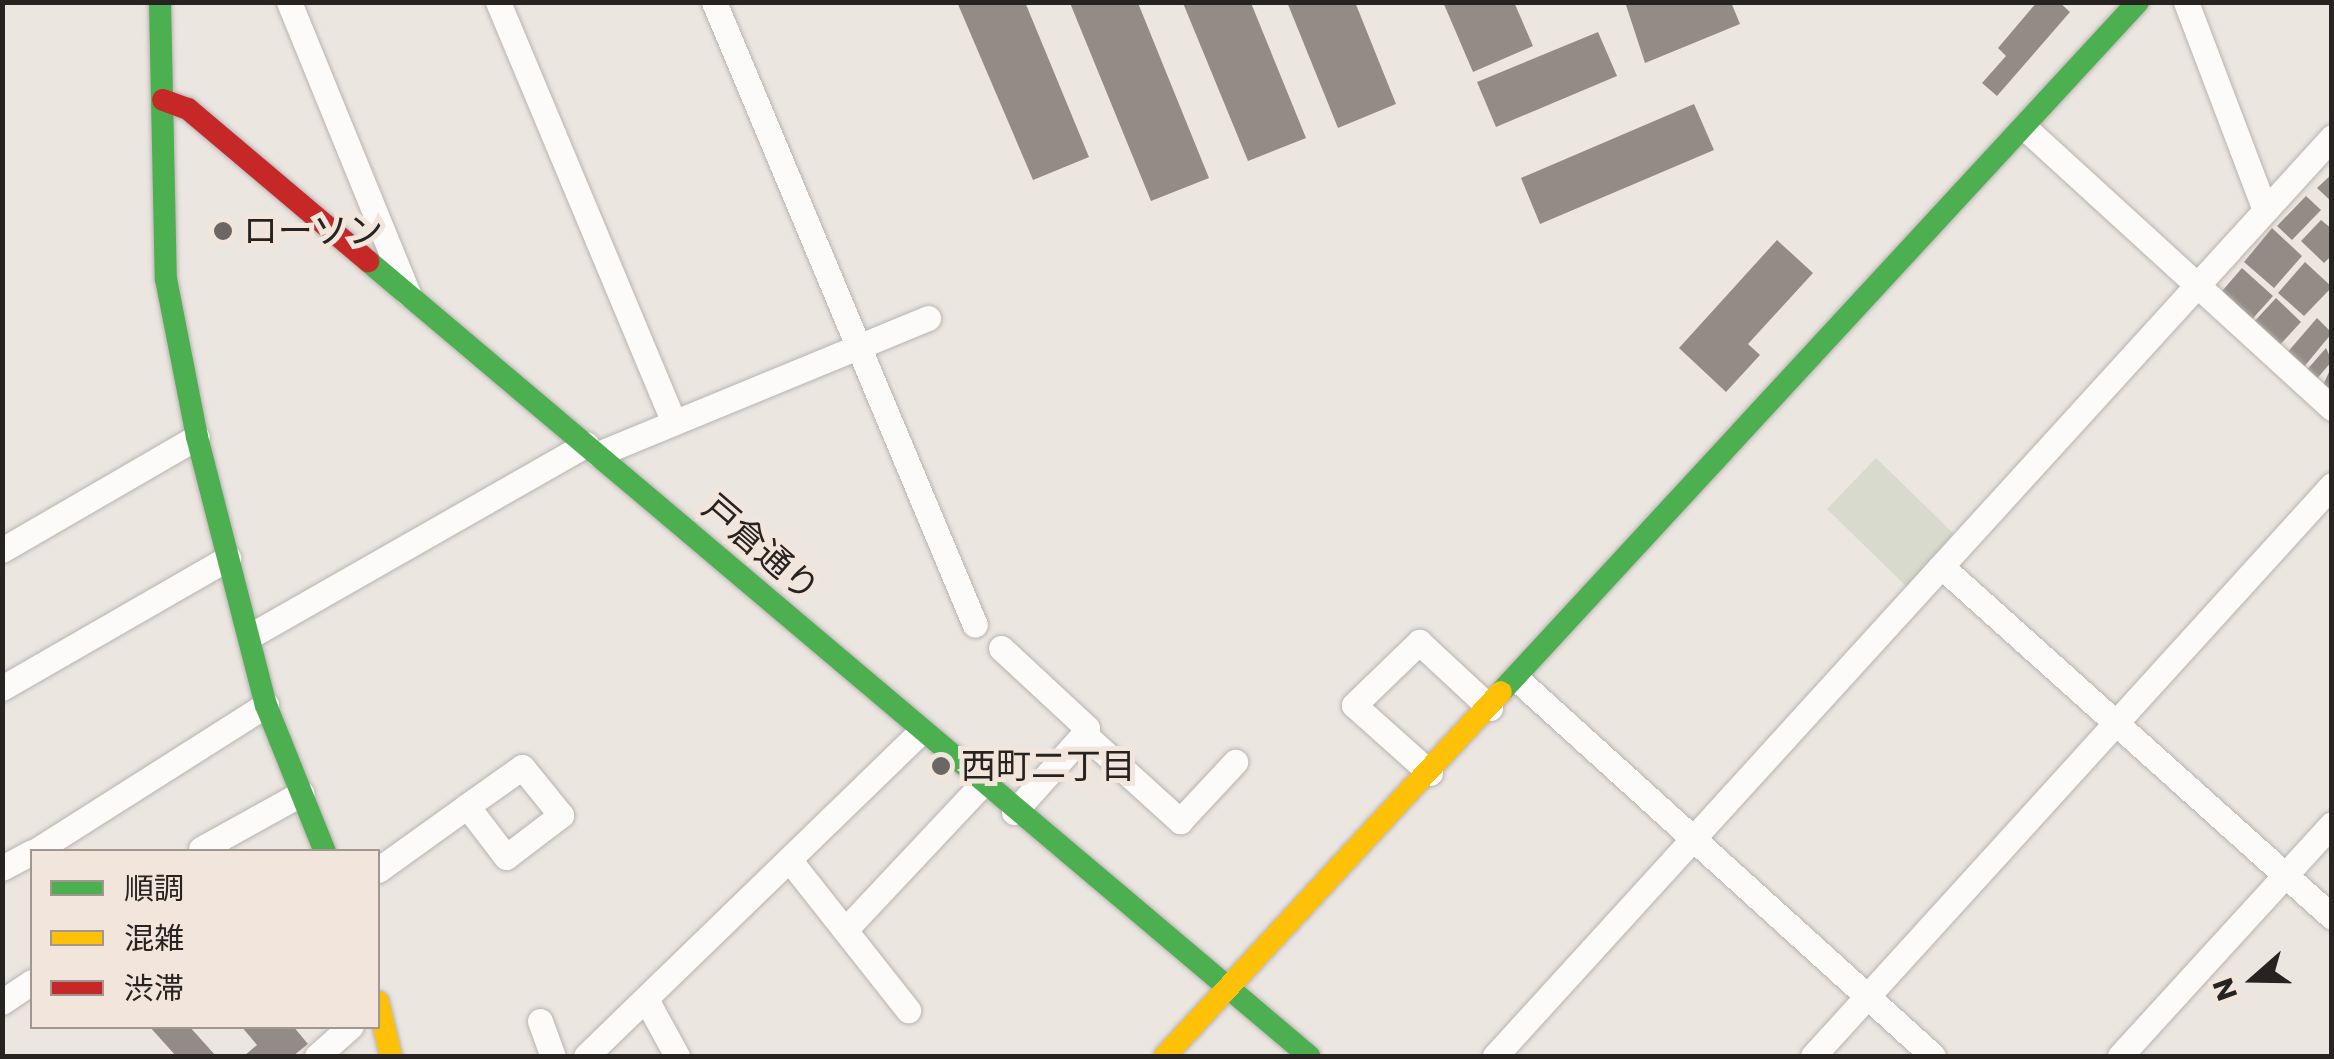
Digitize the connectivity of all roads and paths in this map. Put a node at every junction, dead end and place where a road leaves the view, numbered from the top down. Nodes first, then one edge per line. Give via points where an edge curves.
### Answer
1 (160, 2) edge
2 (289, 2) edge
3 (498, 2) edge
4 (714, 2) edge
5 (2138, 2) edge
6 (2186, 2) edge
7 (164, 100) junction
8 (2024, 127) junction
9 (2332, 137) edge
10 (2265, 210) junction
11 (2195, 287) junction
12 (408, 294) junction
13 (928, 318) dead end
14 (858, 347) junction
15 (2332, 408) edge
16 (674, 422) junction
17 (197, 437) junction
18 (592, 449) junction
19 (2332, 485) edge
20 (2, 550) edge
21 (228, 558) junction
22 (1941, 566) junction
23 (975, 625) dead end
24 (250, 636) junction
25 (1001, 648) dead end
26 (1517, 678) junction
27 (2, 688) edge
28 (266, 704) junction
29 (1490, 708) junction
30 (2118, 722) junction
31 (919, 732) junction
32 (1084, 734) junction
33 (1235, 762) dead end
34 (1430, 773) junction
35 (981, 785) junction
36 (302, 793) junction
37 (467, 806) dead end
38 (1014, 812) junction
39 (2332, 824) edge
40 (1693, 838) junction
41 (46, 848) edge
42 (201, 849) dead end
43 (324, 849) edge
44 (30, 855) edge
45 (792, 862) junction
46 (2, 868) edge
47 (380, 869) edge
48 (2288, 878) junction
49 (2332, 917) edge
50 (845, 930) junction
51 (30, 983) edge
52 (1232, 989) junction
53 (1868, 997) junction
54 (647, 1001) junction
55 (2, 1002) edge
56 (908, 1010) dead end
57 (380, 1012) edge
58 (540, 1021) dead end
59 (347, 1029) edge
60 (318, 1056) edge
61 (391, 1056) edge
62 (552, 1056) edge
63 (586, 1056) edge
64 (677, 1056) edge
65 (1165, 1056) edge
66 (1309, 1056) edge
67 (1495, 1056) edge
68 (1813, 1056) edge
69 (1933, 1056) edge
70 (2120, 1056) edge

1 - 7 street
2 - 12 street
3 - 16 street
4 - 14 street
5 - 8 street
6 - 10 street
7 - 12 street, 戸倉通り via 185,106
7 - 17 street via 166,280
8 - 11 street
8 - 26 street
9 - 10 street
10 - 11 street
11 - 15 street
11 - 22 street
12 - 18 street, 戸倉通り
13 - 14 street
14 - 16 street
14 - 23 street
16 - 18 street
17 - 20 street
17 - 21 street
18 - 24 street
18 - 31 street, 戸倉通り
19 - 30 street
21 - 24 street
21 - 27 street
22 - 30 street
22 - 40 street
24 - 28 street
25 - 32 street via 1086,728
26 - 29 street
26 - 40 street
28 - 36 street
28 - 41 street
29 - 34 street
29 - 34 street via 1419,642 1354,705
30 - 48 street
30 - 53 street
31 - 35 street, 戸倉通り
31 - 45 street
32 - 33 street via 1180,821
32 - 38 street
34 - 52 street
35 - 38 street, 戸倉通り
35 - 50 street
36 - 42 street
36 - 43 street
37 - 47 street
38 - 52 street, 戸倉通り
39 - 48 street
40 - 53 street
40 - 67 street
44 - 46 street
45 - 50 street
45 - 54 street
48 - 49 street
48 - 70 street
50 - 56 street
51 - 55 street
52 - 65 street
52 - 66 street, 戸倉通り
53 - 68 street
53 - 69 street
54 - 63 street
54 - 64 street
57 - 61 street
58 - 62 street
59 - 60 street

